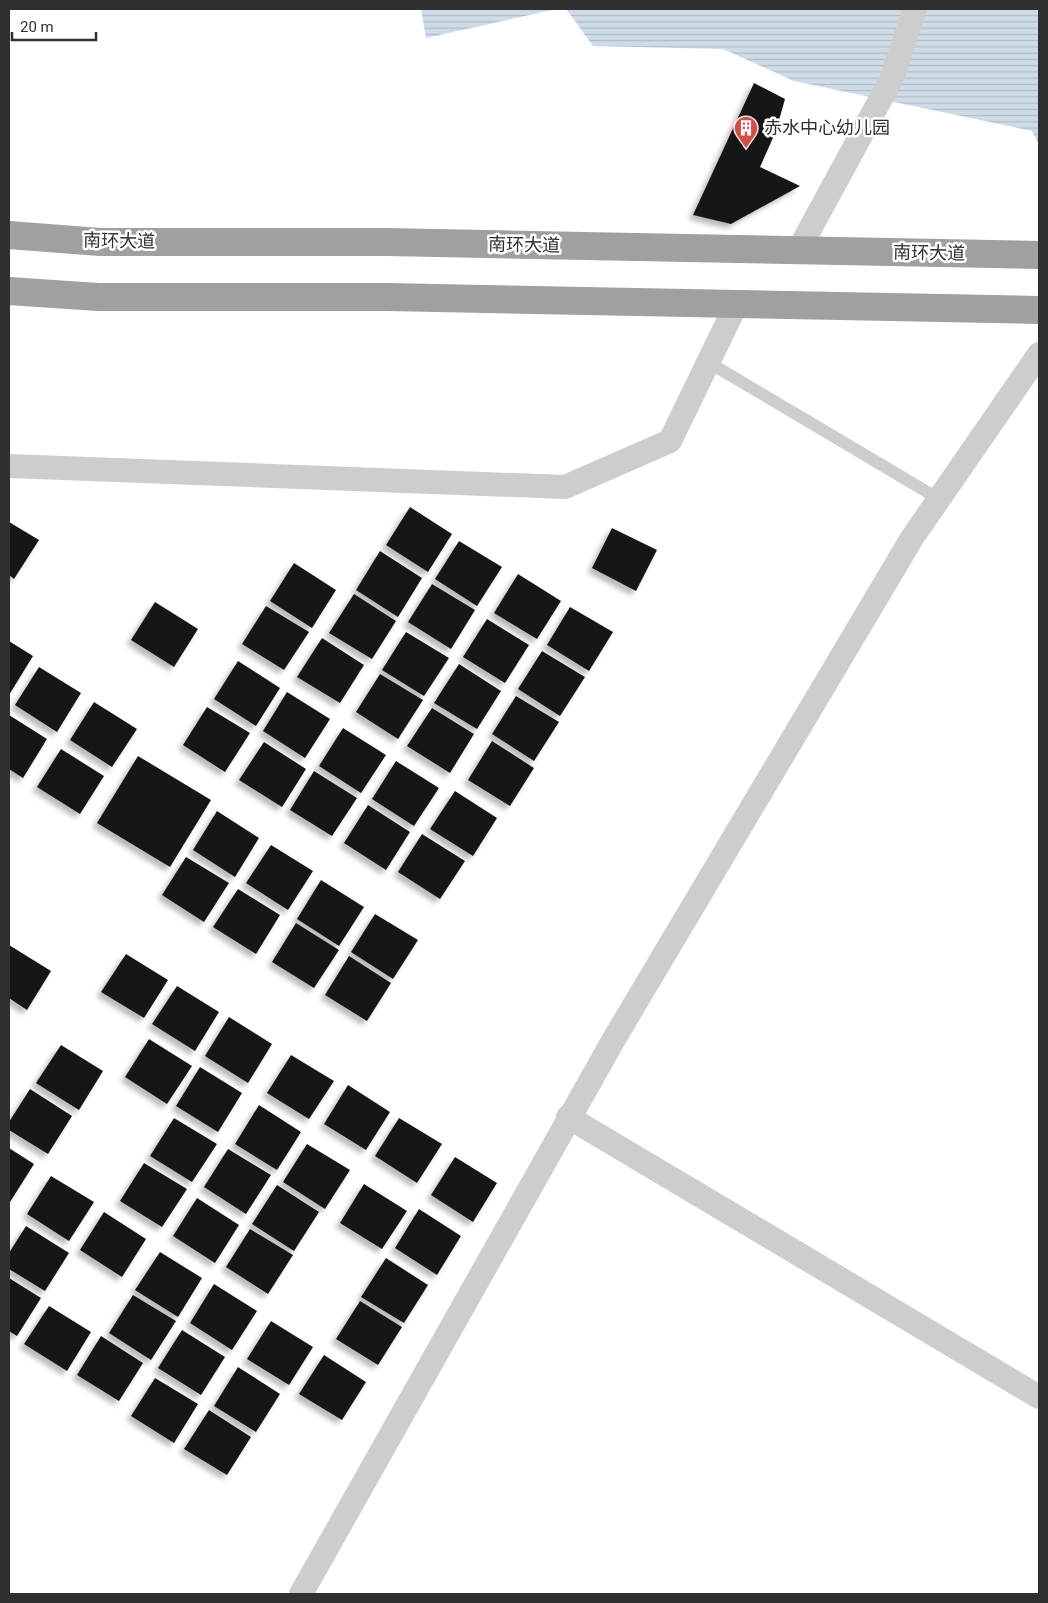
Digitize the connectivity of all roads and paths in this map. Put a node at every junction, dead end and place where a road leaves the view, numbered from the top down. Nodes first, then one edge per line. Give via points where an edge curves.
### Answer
1 (916, 9) edge
2 (9, 235) edge
3 (798, 251) junction
4 (1039, 255) edge
5 (9, 291) edge
6 (736, 305) junction
7 (1039, 310) edge
8 (1039, 354) edge
9 (708, 362) junction
10 (9, 466) edge
11 (939, 500) junction
12 (568, 1117) junction
13 (1039, 1397) edge
14 (301, 1594) edge

1 - 3 street via 891,80
2 - 3 highway, 南环大道 via 100,242 387,242
3 - 4 highway, 南环大道
5 - 6 highway via 98,298 387,298
6 - 7 highway
6 - 9 street
8 - 11 street
9 - 10 street via 670,441 565,487
9 - 11 lane
11 - 12 street via 912,538
12 - 13 street
12 - 14 street

